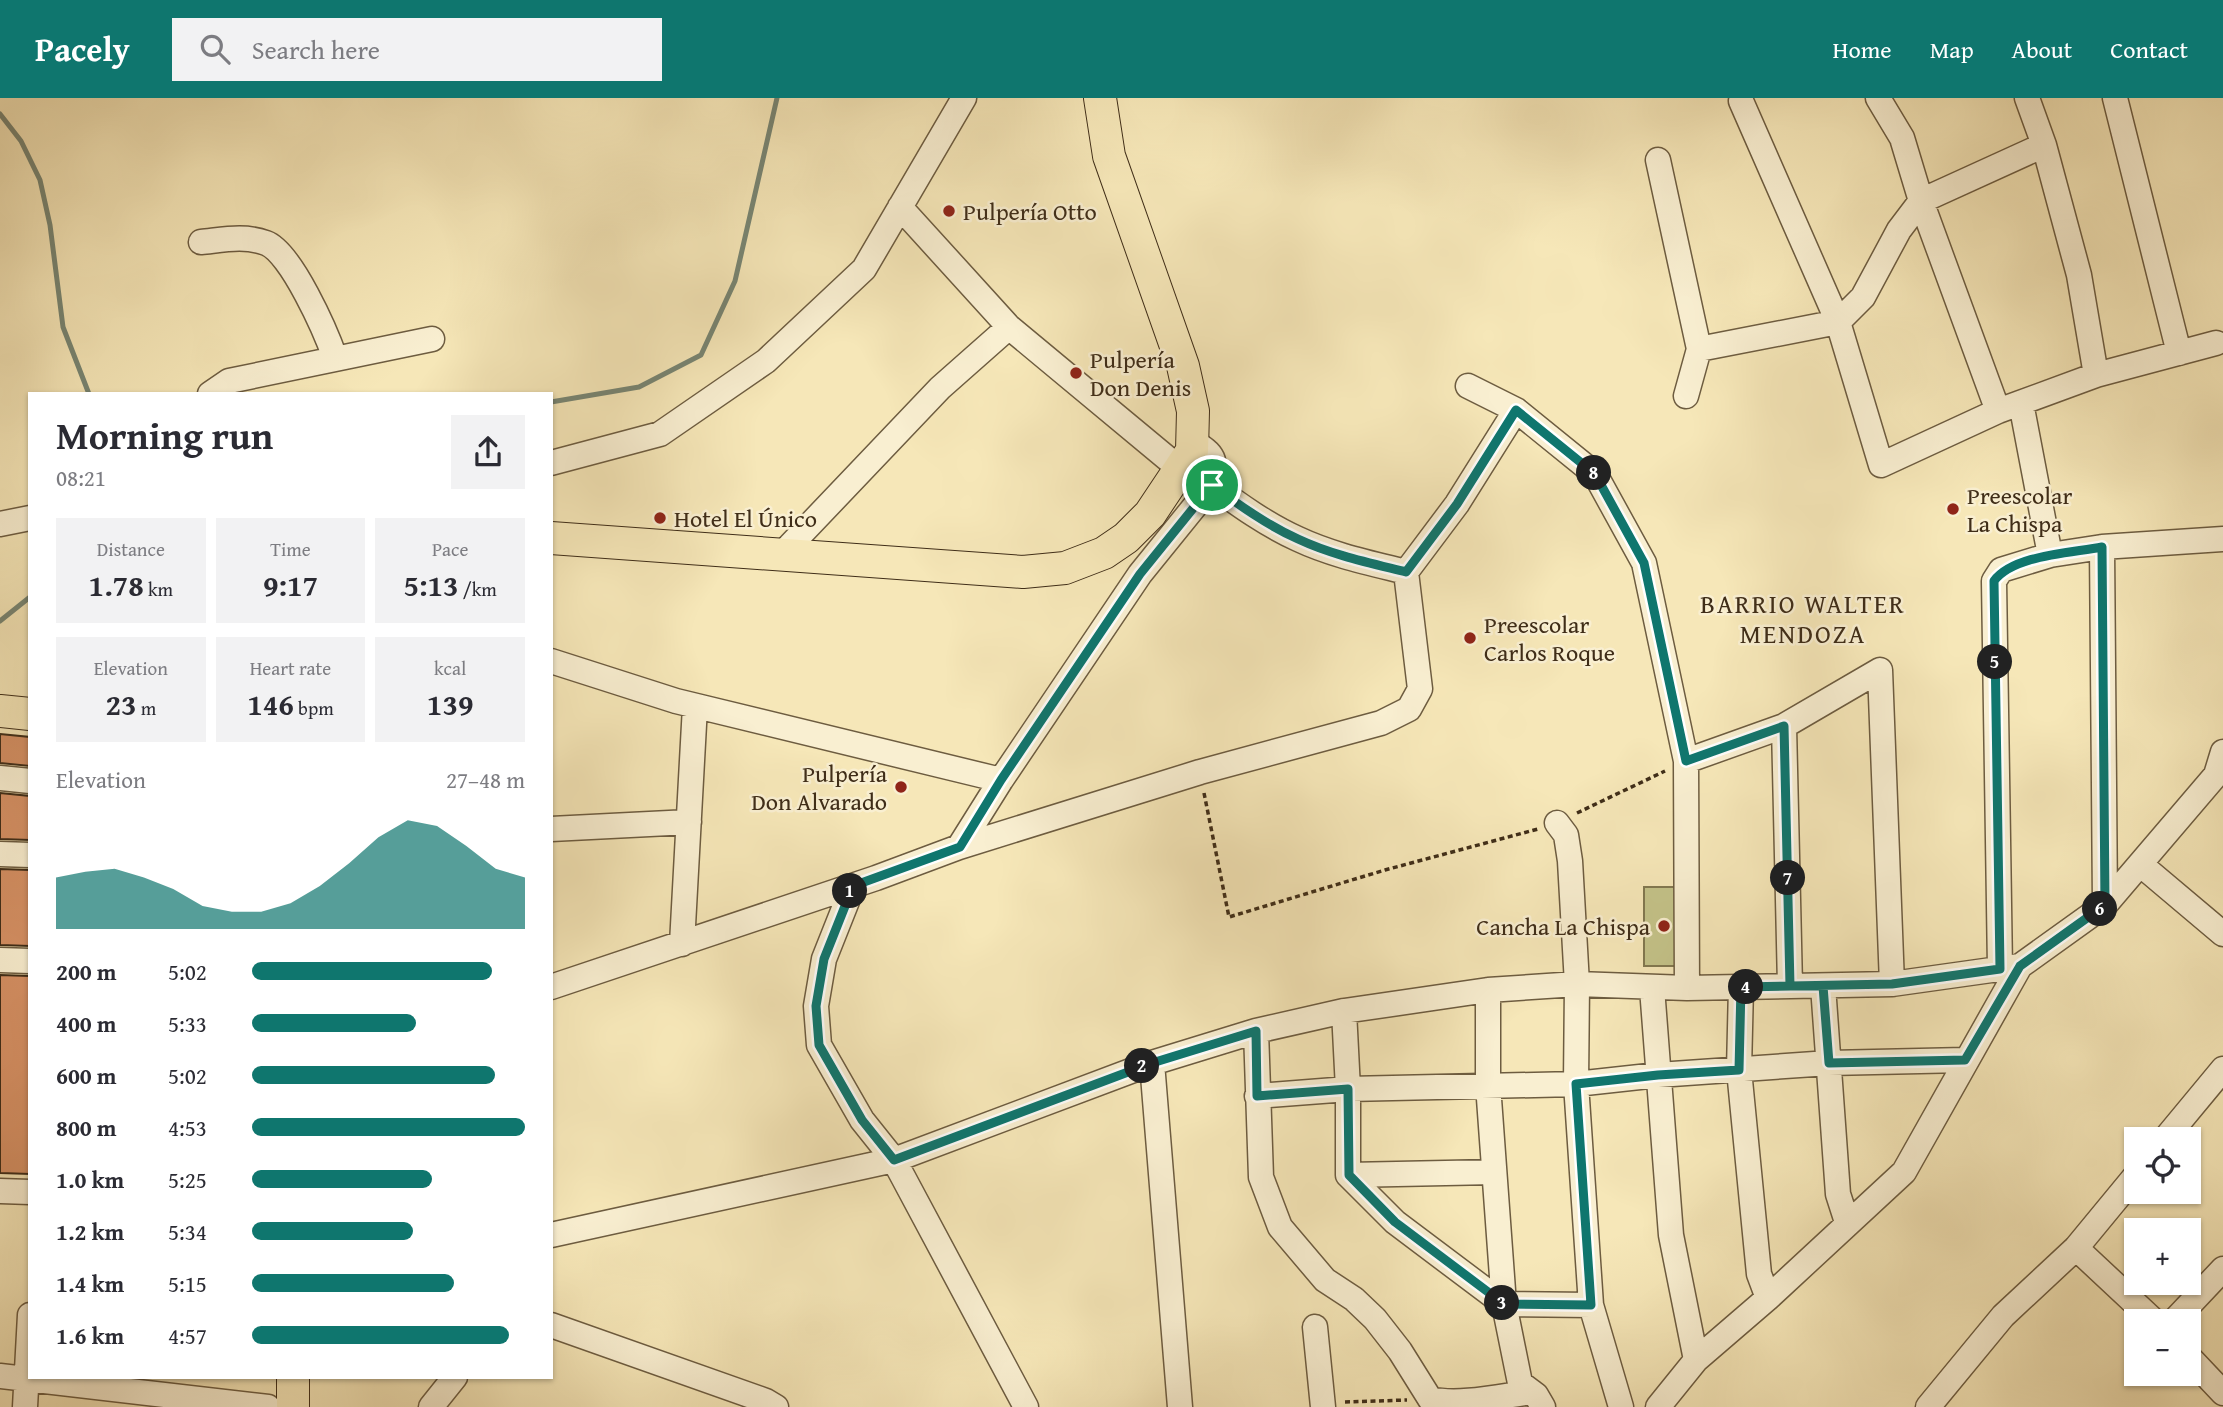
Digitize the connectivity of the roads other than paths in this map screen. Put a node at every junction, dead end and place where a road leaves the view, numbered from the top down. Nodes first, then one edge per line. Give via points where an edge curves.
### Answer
1 (964, 98) edge
2 (1100, 98) edge
3 (1878, 98) edge
4 (2027, 98) edge
5 (2115, 98) edge
6 (1741, 102) dead end
7 (2044, 145) junction
8 (1658, 160) dead end
9 (1921, 201) junction
10 (900, 207) junction
11 (201, 242) dead end
12 (1838, 322) junction
13 (1009, 327) junction
14 (432, 339) dead end
15 (2216, 343) dead end
16 (1699, 349) junction
17 (2179, 353) junction
18 (335, 358) junction
19 (2096, 375) junction
20 (1468, 386) dead end
21 (214, 392) edge
22 (1686, 396) dead end
23 (2009, 407) junction
24 (1516, 410) junction
25 (1186, 455) junction
26 (553, 462) edge
27 (1212, 485) junction
28 (28, 518) edge
29 (0, 524) edge
30 (553, 538) edge
31 (2223, 539) edge
32 (2102, 547) junction
33 (781, 555) junction
34 (2050, 555) junction
35 (1406, 572) junction
36 (553, 662) edge
37 (695, 706) junction
38 (1784, 726) junction
39 (2223, 752) edge
40 (1686, 761) junction
41 (0, 778) edge
42 (1001, 780) junction
43 (28, 781) edge
44 (689, 822) junction
45 (1557, 823) road end
46 (553, 829) edge
47 (960, 847) junction
48 (0, 854) edge
49 (28, 855) edge
50 (2140, 864) junction
51 (853, 886) junction
52 (2105, 905) junction
53 (2223, 933) edge
54 (682, 944) junction
55 (0, 960) edge
56 (28, 961) edge
57 (2010, 967) junction
58 (1577, 984) junction
59 (1892, 984) junction
60 (553, 986) edge
61 (1790, 986) junction
62 (1823, 986) junction
63 (1741, 987) junction
64 (1652, 988) junction
65 (1686, 988) junction
66 (1488, 990) junction
67 (1343, 1011) junction
68 (1256, 1031) junction
69 (1965, 1060) junction
70 (1152, 1063) junction
71 (1829, 1063) junction
72 (2223, 1069) edge
73 (1739, 1070) junction
74 (1658, 1075) junction
75 (1488, 1084) junction
76 (1576, 1084) junction
77 (1348, 1089) junction
78 (1257, 1096) junction
79 (2175, 1127) edge
80 (894, 1160) junction
81 (1494, 1172) junction
82 (1349, 1175) junction
83 (2124, 1190) edge
84 (0, 1191) edge
85 (28, 1192) edge
86 (1847, 1222) junction
87 (553, 1234) edge
88 (2076, 1248) junction
89 (2223, 1269) edge
90 (1768, 1298) junction
91 (1504, 1304) junction
92 (1591, 1305) junction
93 (2141, 1309) edge
94 (2185, 1309) edge
95 (553, 1326) edge
96 (1315, 1327) dead end
97 (28, 1347) edge
98 (1696, 1360) junction
99 (2201, 1370) edge
100 (0, 1376) edge
101 (26, 1379) junction
102 (293, 1379) edge
103 (453, 1379) edge
104 (2223, 1393) edge
105 (1537, 1400) edge
106 (1323, 1405) edge
107 (25, 1407) edge
108 (268, 1407) edge
109 (293, 1407) edge
110 (431, 1407) edge
111 (776, 1407) edge
112 (1026, 1407) edge
113 (1180, 1407) edge
114 (1621, 1407) edge
115 (1658, 1407) edge
116 (1928, 1407) edge

1 - 10 street
2 - 25 main road via 1109,156 1184,366 1193,411
3 - 9 street via 1902,138
4 - 7 street
5 - 17 street
6 - 12 street
7 - 9 street
7 - 19 street via 2079,275
8 - 16 street
9 - 12 street via 1899,230 1863,297
9 - 23 street
10 - 13 street
10 - 26 street via 864,269 766,361 660,434
11 - 18 street via 244,238 269,244 294,271
12 - 16 street
12 - 23 street via 1881,466
13 - 25 street
13 - 33 street via 940,388
14 - 18 street
15 - 17 street
16 - 22 street
17 - 19 street
18 - 21 street via 229,381
19 - 23 street
20 - 24 street
23 - 34 street
24 - 35 street via 1457,504
24 - 40 street via 1595,474 1644,563
25 - 27 street via 1210,452 1214,460
25 - 33 main road via 1150,513 1126,538 1104,553 1066,568 1010,572
27 - 35 street via 1299,540
27 - 42 street via 1140,574
28 - 29 street
30 - 33 main road
31 - 32 street
32 - 34 street
32 - 52 street
34 - 57 street via 2001,570 1994,581
35 - 47 street via 1420,689 1409,709 1381,723 1200,772
36 - 37 street
37 - 42 street
37 - 44 street
38 - 40 street
38 - 59 street via 1880,670
38 - 61 street
39 - 50 street via 2216,775
40 - 65 street
41 - 43 street
42 - 47 street
44 - 46 street
44 - 54 street
45 - 58 street via 1568,843
47 - 51 street
48 - 49 street
50 - 52 street
50 - 53 street
51 - 54 street
51 - 80 street via 824,959 816,1006 819,1045 862,1120
52 - 57 street
54 - 60 street
55 - 56 street
57 - 59 street
57 - 69 street
58 - 64 street
58 - 66 street
58 - 76 street
59 - 62 street
61 - 62 street
61 - 63 street
62 - 71 street
63 - 65 street
63 - 73 street
64 - 65 street
64 - 74 street
66 - 67 street
66 - 75 street
67 - 68 street
67 - 77 street
68 - 70 street
68 - 78 street
69 - 71 street
69 - 86 street via 1904,1172
70 - 80 street
70 - 113 street
71 - 73 street
71 - 86 street via 1838,1194
72 - 79 street
73 - 74 street
73 - 90 street via 1759,1274
74 - 76 street
74 - 98 street via 1671,1235
75 - 76 street
75 - 77 street
75 - 81 street
76 - 92 street
77 - 78 street
77 - 82 street
78 - 105 street via 1261,1177 1280,1227 1325,1280 1375,1320 1430,1399
80 - 87 street
80 - 112 street
81 - 82 street
81 - 91 street
82 - 91 street via 1395,1222
83 - 88 street
84 - 85 street
86 - 90 street
88 - 93 street
88 - 116 street via 2003,1316
89 - 94 street
90 - 98 street
91 - 92 street
91 - 105 street via 1520,1383
92 - 114 street
95 - 111 street
96 - 106 street
97 - 101 street
98 - 115 street
99 - 104 street
100 - 101 street
101 - 107 street
101 - 108 street
102 - 109 main road
103 - 110 street

